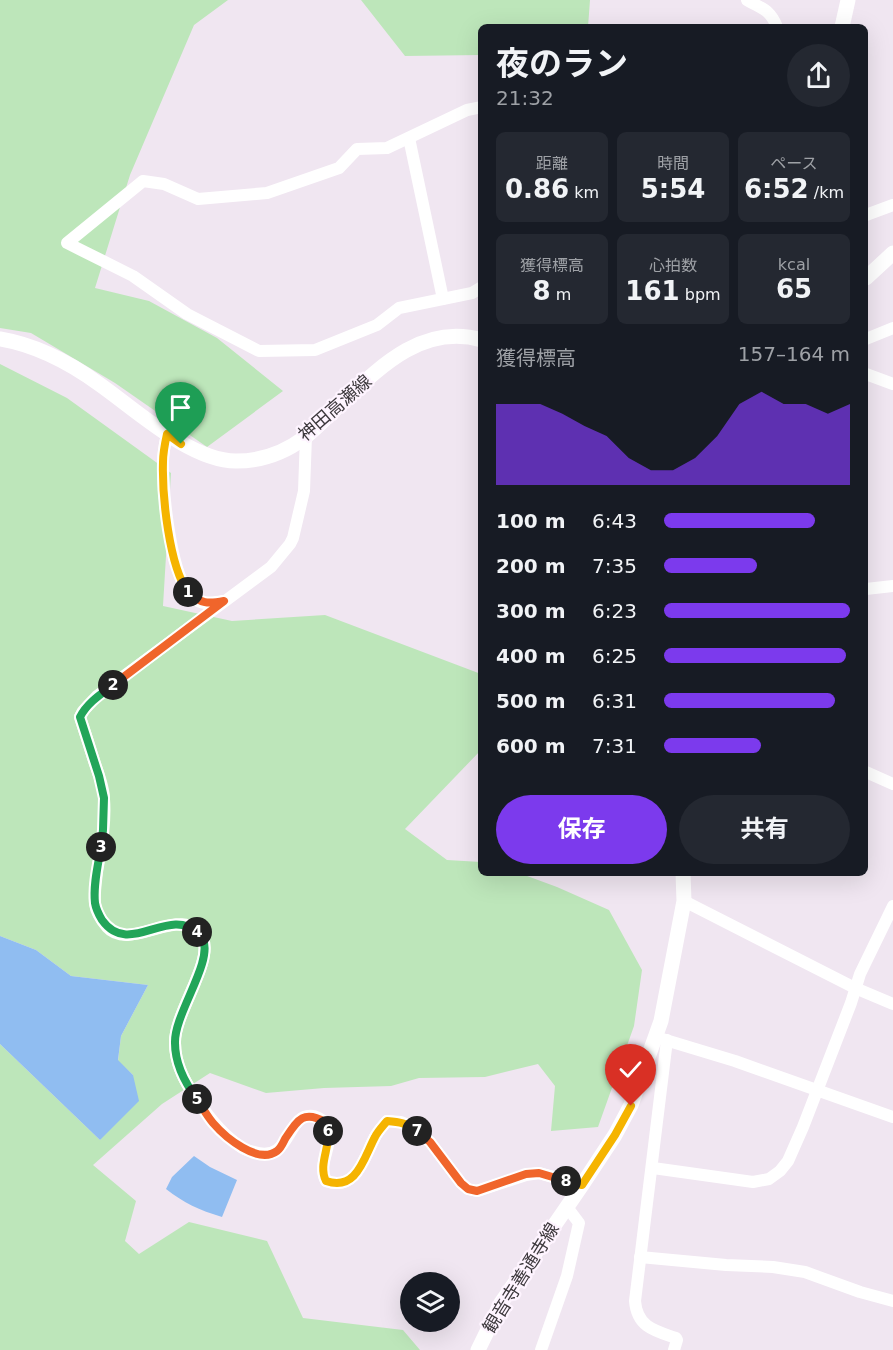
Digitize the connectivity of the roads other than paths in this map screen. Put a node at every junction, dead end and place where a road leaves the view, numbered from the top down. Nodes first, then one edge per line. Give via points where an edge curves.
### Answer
1 (747, 0) edge
2 (848, 0) edge
3 (776, 24) edge
4 (843, 24) edge
5 (478, 108) edge
6 (409, 138) junction
7 (893, 205) edge
8 (868, 214) edge
9 (893, 253) edge
10 (868, 276) edge
11 (478, 289) edge
12 (443, 299) junction
13 (893, 328) edge
14 (478, 338) edge
15 (868, 338) edge
16 (0, 339) edge
17 (868, 375) edge
18 (893, 384) edge
19 (167, 434) junction
20 (306, 436) junction
21 (893, 586) edge
22 (868, 590) edge
23 (224, 601) junction
24 (868, 773) edge
25 (893, 784) edge
26 (683, 876) edge
27 (684, 901) junction
28 (893, 906) edge
29 (855, 988) junction
30 (893, 1004) edge
31 (661, 1038) junction
32 (817, 1089) junction
33 (893, 1117) edge
34 (652, 1168) junction
35 (582, 1185) junction
36 (567, 1207) junction
37 (640, 1257) junction
38 (893, 1301) edge
39 (478, 1350) edge
40 (541, 1350) edge
41 (674, 1350) edge

1 - 3 street via 768,12
2 - 4 main road
5 - 6 street
6 - 12 street
6 - 12 street via 387,148 357,149 339,168 267,193 198,199 164,184 144,181 67,243 133,276 187,314 259,351 315,350 376,324 399,308
7 - 8 street
9 - 10 main road
11 - 12 street
13 - 15 street
14 - 20 main road, 神田高瀬線 via 446,336 402,352
16 - 19 main road, 神田高瀬線 via 30,347 77,369
17 - 18 street
19 - 20 main road, 神田高瀬線 via 208,456 233,461 279,453
19 - 23 street via 163,461 166,513 182,584 196,600 209,604
20 - 23 street via 304,491 290,544 271,567
21 - 22 street
23 - 35 street via 97,696 80,717 104,798 95,890 99,915 117,933 134,935 183,924 192,927 203,940 200,968 178,1021 175,1042 178,1066 189,1088 213,1123 231,1140 261,1155 278,1150 305,1117 314,1116 325,1122 329,1139 322,1174 333,1184 352,1179 387,1121 413,1127 468,1189 477,1191 539,1173
24 - 25 street
26 - 27 main road, 観音寺善通寺線
27 - 29 street
27 - 31 main road, 観音寺善通寺線
28 - 29 street
29 - 30 street
29 - 32 street
31 - 32 street
31 - 34 street
31 - 35 main road, 観音寺善通寺線 via 631,1106
32 - 33 street
32 - 34 street via 788,1161 769,1179 753,1182
34 - 37 street
35 - 36 main road, 観音寺善通寺線
36 - 39 main road, 観音寺善通寺線 via 501,1303
36 - 40 street via 579,1223 567,1276
37 - 38 street via 805,1272
37 - 41 street via 636,1310 652,1330 676,1338

